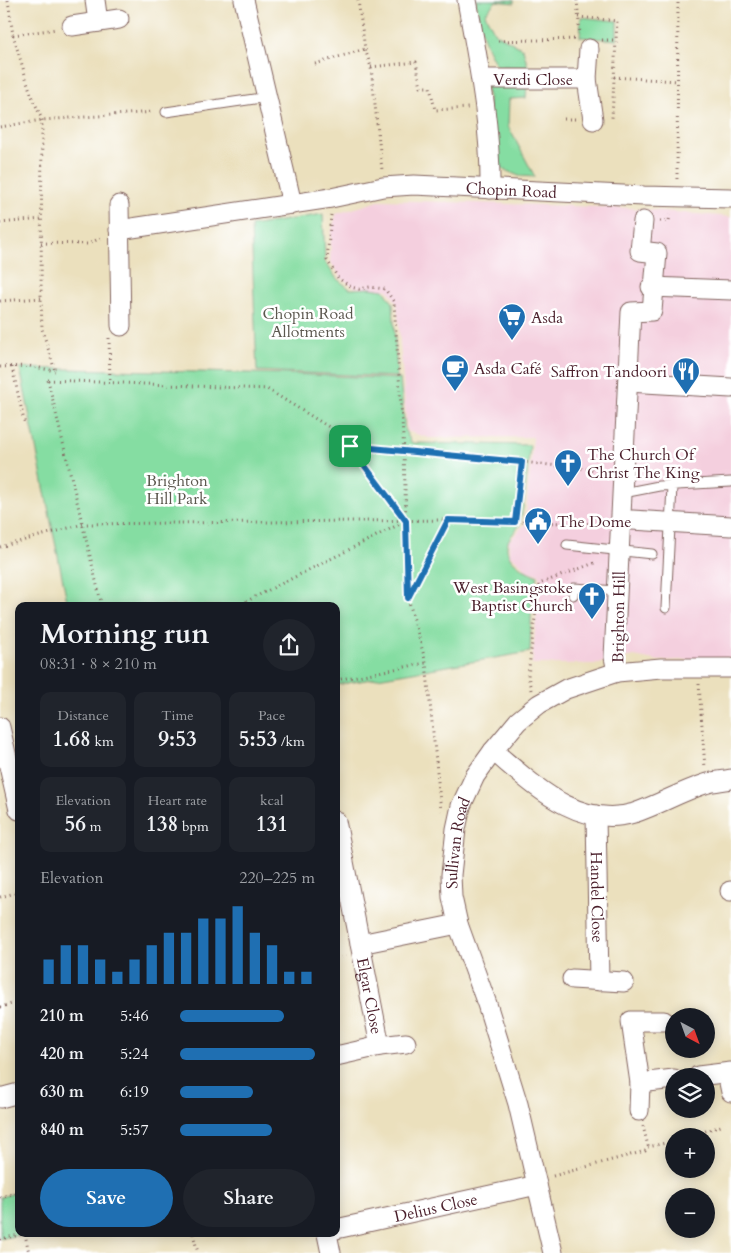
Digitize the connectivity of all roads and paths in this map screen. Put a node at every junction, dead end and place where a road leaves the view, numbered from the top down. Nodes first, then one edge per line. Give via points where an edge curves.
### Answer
1 (8, 0) edge
2 (95, 0) edge
3 (244, 0) edge
4 (358, 0) edge
5 (467, 0) edge
6 (577, 0) edge
7 (678, 0) edge
8 (578, 17) junction
9 (119, 19) dead end
10 (98, 22) junction
11 (72, 26) joint
12 (13, 35) junction
13 (498, 41) dead end
14 (594, 44) joint
15 (365, 49) junction
16 (315, 64) dead end
17 (371, 67) junction
18 (614, 77) dead end
19 (481, 79) junction
20 (587, 79) junction
21 (678, 81) junction
22 (268, 97) junction
23 (484, 108) junction
24 (166, 112) joint
25 (42, 120) junction
26 (593, 120) dead end
27 (0, 127) edge
28 (382, 176) dead end
29 (677, 184) dead end
30 (490, 189) junction
31 (731, 198) edge
32 (292, 204) junction
33 (119, 205) dead end
34 (332, 207) dead end
35 (42, 219) junction
36 (643, 222) dead end
37 (0, 223) edge
38 (119, 230) junction
39 (41, 244) junction
40 (88, 244) dead end
41 (653, 287) junction
42 (731, 290) edge
43 (41, 298) junction
44 (0, 301) edge
45 (121, 326) joint
46 (0, 367) edge
47 (12, 367) junction
48 (55, 371) junction
49 (48, 380) junction
50 (110, 382) junction
51 (628, 382) junction
52 (731, 388) edge
53 (24, 425) dead end
54 (350, 446) junction
55 (404, 451) junction
56 (522, 462) junction
57 (624, 473) junction
58 (731, 482) edge
59 (672, 486) junction
60 (623, 493) junction
61 (448, 520) junction
62 (632, 520) dead end
63 (406, 521) junction
64 (515, 522) junction
65 (670, 522) junction
66 (83, 524) junction
67 (611, 524) dead end
68 (731, 526) edge
69 (566, 545) dead end
70 (0, 547) edge
71 (652, 554) dead end
72 (612, 555) junction
73 (617, 591) junction
74 (573, 595) dead end
75 (408, 598) junction
76 (101, 602) edge
77 (245, 602) edge
78 (666, 608) dead end
79 (426, 664) junction
80 (731, 668) edge
81 (617, 672) junction
82 (699, 678) dead end
83 (340, 679) edge
84 (532, 696) dead end
85 (0, 727) edge
86 (493, 751) junction
87 (731, 779) edge
88 (706, 784) junction
89 (12, 807) edge
90 (596, 816) junction
91 (442, 817) dead end
92 (340, 847) edge
93 (15, 893) edge
94 (0, 898) edge
95 (458, 924) junction
96 (360, 944) junction
97 (572, 979) dead end
98 (599, 981) junction
99 (624, 982) dead end
100 (15, 1003) edge
101 (0, 1007) edge
102 (664, 1021) dead end
103 (406, 1042) dead end
104 (380, 1046) junction
105 (340, 1055) edge
106 (729, 1073) edge
107 (715, 1074) edge
108 (665, 1080) edge
109 (640, 1083) junction
110 (731, 1092) edge
111 (15, 1094) edge
112 (0, 1098) edge
113 (639, 1111) dead end
114 (724, 1125) dead end
115 (715, 1128) edge
116 (665, 1142) edge
117 (545, 1180) junction
118 (15, 1193) edge
119 (0, 1196) edge
120 (340, 1228) edge
121 (15, 1236) edge
122 (25, 1237) edge
123 (194, 1237) edge
124 (327, 1237) edge
125 (0, 1239) edge
126 (30, 1253) edge
127 (198, 1253) edge
128 (331, 1253) edge
129 (552, 1253) edge

1 - 12 path
2 - 10 street
3 - 22 street
4 - 15 path
5 - 19 street, Verdi Close
6 - 8 path
7 - 21 path
8 - 13 path via 580,39
8 - 14 path via 617,21 617,40
9 - 10 street
10 - 11 street
11 - 12 path
12 - 25 path
14 - 20 street, Verdi Close
15 - 16 path
15 - 17 path
17 - 23 path via 416,62 421,87 430,87 435,110
17 - 28 path
18 - 21 path
19 - 20 street, Verdi Close
19 - 23 street, Verdi Close
20 - 26 street, Verdi Close
21 - 29 path
22 - 24 lane
22 - 32 street
23 - 30 street, Verdi Close
24 - 25 path
25 - 27 path
25 - 35 path
30 - 31 street, Chopin Road
30 - 32 street, Chopin Road via 414,185 383,187
32 - 38 street, Chopin Road
33 - 38 street
34 - 55 path via 327,260 338,278 359,289 385,289 394,302
35 - 37 path
35 - 39 path
36 - 41 street via 640,251 658,253
38 - 45 street
39 - 40 path
39 - 43 path
41 - 42 street
41 - 51 street, Brighton Hill via 652,311 631,312
43 - 44 path
43 - 48 path via 42,329
45 - 50 path via 109,325
46 - 47 path
47 - 48 path via 29,366
47 - 53 path
48 - 49 path
49 - 50 path
49 - 66 path
50 - 54 path via 267,389 342,434
51 - 52 street
51 - 57 street, Brighton Hill
54 - 55 path
54 - 63 path
55 - 56 path
55 - 63 path
56 - 57 path
56 - 64 path
57 - 60 street, Brighton Hill
58 - 59 lane
59 - 60 lane
59 - 65 lane
60 - 72 street, Brighton Hill
61 - 63 path
61 - 64 path
61 - 75 path
62 - 65 street
63 - 66 path
63 - 75 path
63 - 77 path
64 - 67 path
65 - 68 street
65 - 78 lane
66 - 70 path
66 - 76 path
69 - 72 lane
71 - 72 lane
72 - 73 street, Brighton Hill
72 - 84 path via 539,584 528,676
73 - 74 lane via 574,588
73 - 81 street, Brighton Hill via 614,657
75 - 79 path
79 - 83 path
79 - 91 path
80 - 81 street, Sullivan Road
81 - 86 street, Sullivan Road via 566,689 539,704 518,721
82 - 88 path
85 - 89 street
86 - 90 street via 546,794 580,812
86 - 95 street, Sullivan Road via 472,784 456,829 451,875
87 - 88 street
88 - 90 street via 632,813
90 - 98 street, Handel Close
92 - 96 street, Elgar Close
93 - 94 path
95 - 96 street, Elgar Close
95 - 117 street, Sullivan Road
96 - 104 street, Elgar Close
97 - 98 street
98 - 99 street
100 - 101 path
102 - 109 street via 631,1021
103 - 104 street, Elgar Close
104 - 105 street, Elgar Close
106 - 107 street
106 - 110 street
108 - 109 street
109 - 113 street
111 - 112 street
114 - 115 path
116 - 117 path
117 - 120 street, Delius Close
117 - 129 street, Sullivan Road
118 - 119 path
121 - 125 path
122 - 126 path
123 - 127 path
124 - 128 street

